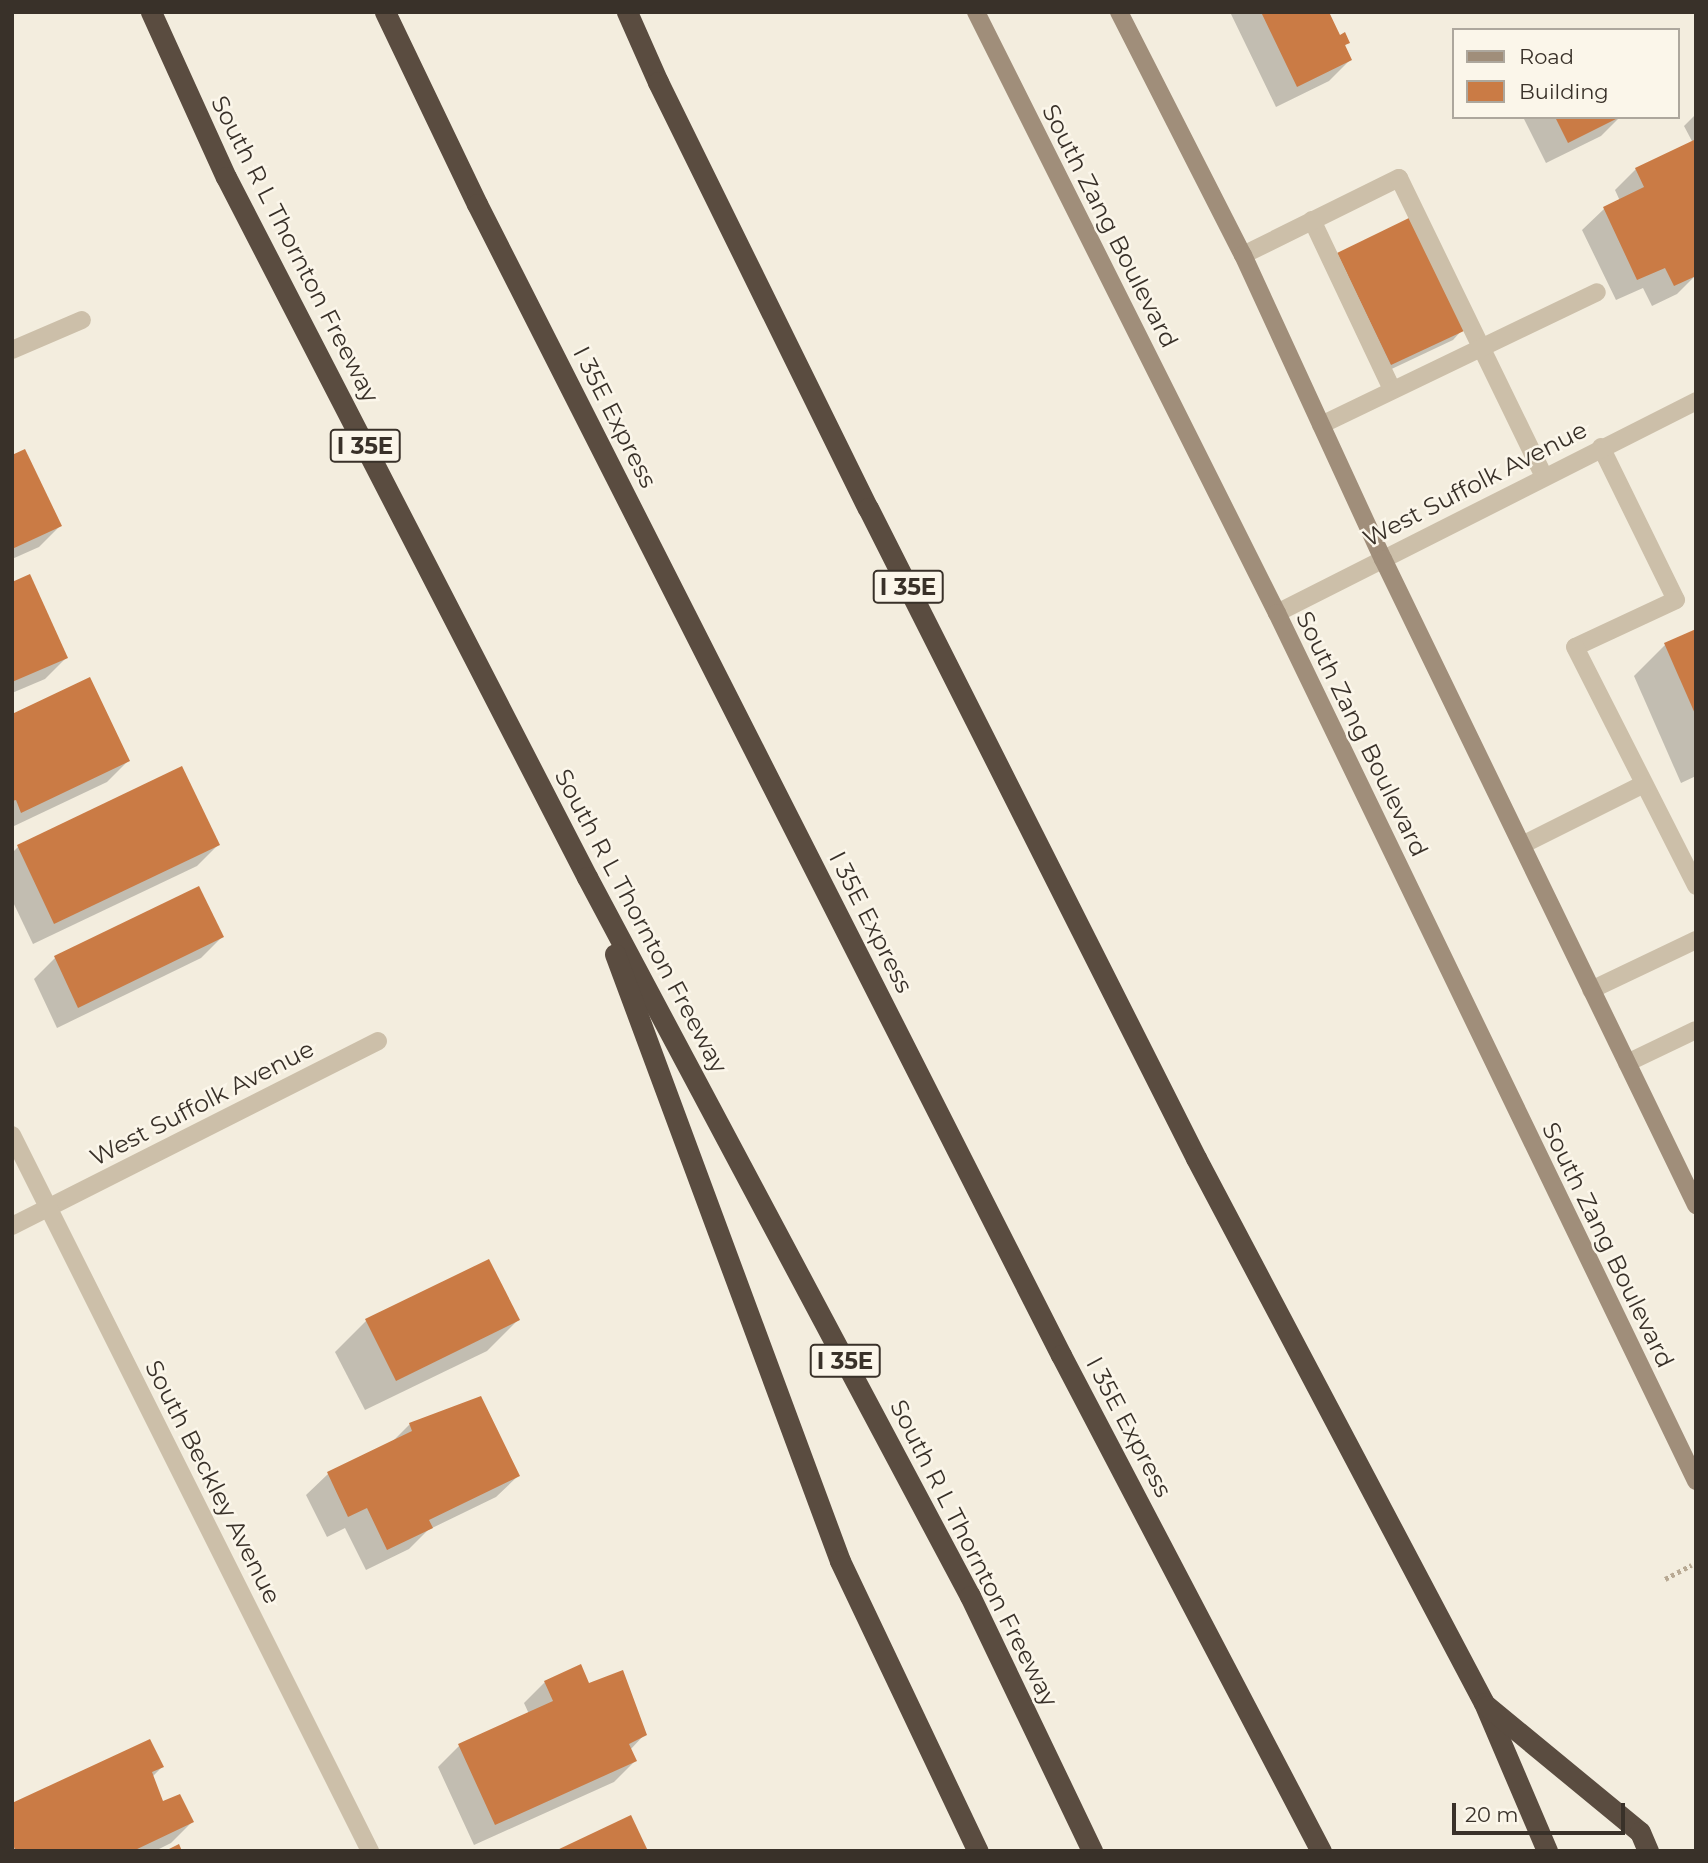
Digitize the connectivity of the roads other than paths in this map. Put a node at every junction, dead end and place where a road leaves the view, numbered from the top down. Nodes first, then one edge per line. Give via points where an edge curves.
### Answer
1 (151, 12) edge
2 (385, 12) edge
3 (627, 12) edge
4 (975, 12) edge
5 (1119, 12) edge
6 (1311, 220) junction
7 (1243, 255) junction
8 (1597, 292) dead end
9 (82, 320) dead end
10 (1483, 345) junction
11 (12, 350) edge
12 (1392, 389) junction
13 (1696, 401) edge
14 (1321, 425) junction
15 (1601, 447) junction
16 (1544, 476) junction
17 (1383, 559) junction
18 (1277, 613) junction
19 (1644, 784) junction
20 (1522, 845) junction
21 (587, 877) junction
22 (1696, 886) edge
23 (1696, 940) edge
24 (1591, 990) junction
25 (1696, 1030) edge
26 (378, 1041) dead end
27 (1627, 1063) junction
28 (12, 1135) edge
29 (1696, 1205) edge
30 (48, 1209) junction
31 (12, 1226) edge
32 (1696, 1481) edge
33 (1484, 1703) junction
34 (370, 1851) edge
35 (978, 1851) edge
36 (1092, 1851) edge
37 (1321, 1851) edge
38 (1547, 1851) edge
39 (1648, 1851) edge

1 - 21 highway, South R L Thornton Freeway / I 35E via 226,177
2 - 37 highway, I 35E Express via 477,204 1030,1294
3 - 33 highway, I 35E via 867,508 1189,1146
4 - 18 main road, South Zang Boulevard
5 - 7 main road
6 - 7 street
6 - 10 street via 1399,178
6 - 12 street
7 - 14 main road
8 - 10 street
9 - 11 street
10 - 12 street
10 - 16 street
12 - 14 street
13 - 15 street, West Suffolk Avenue
14 - 17 main road
15 - 16 street, West Suffolk Avenue
15 - 19 street via 1676,600 1575,647
16 - 17 street, West Suffolk Avenue
17 - 18 street, West Suffolk Avenue
17 - 20 main road
18 - 32 main road, South Zang Boulevard
19 - 20 street
19 - 22 street
20 - 24 main road
21 - 35 highway via 840,1561
21 - 36 highway, South R L Thornton Freeway / I 35E via 970,1596
23 - 24 street
24 - 27 main road
25 - 27 street
26 - 30 street, West Suffolk Avenue
27 - 29 main road
28 - 30 street, South Beckley Avenue
30 - 31 street, West Suffolk Avenue
30 - 34 street, South Beckley Avenue
33 - 38 highway, I 35E
33 - 39 highway via 1640,1832

